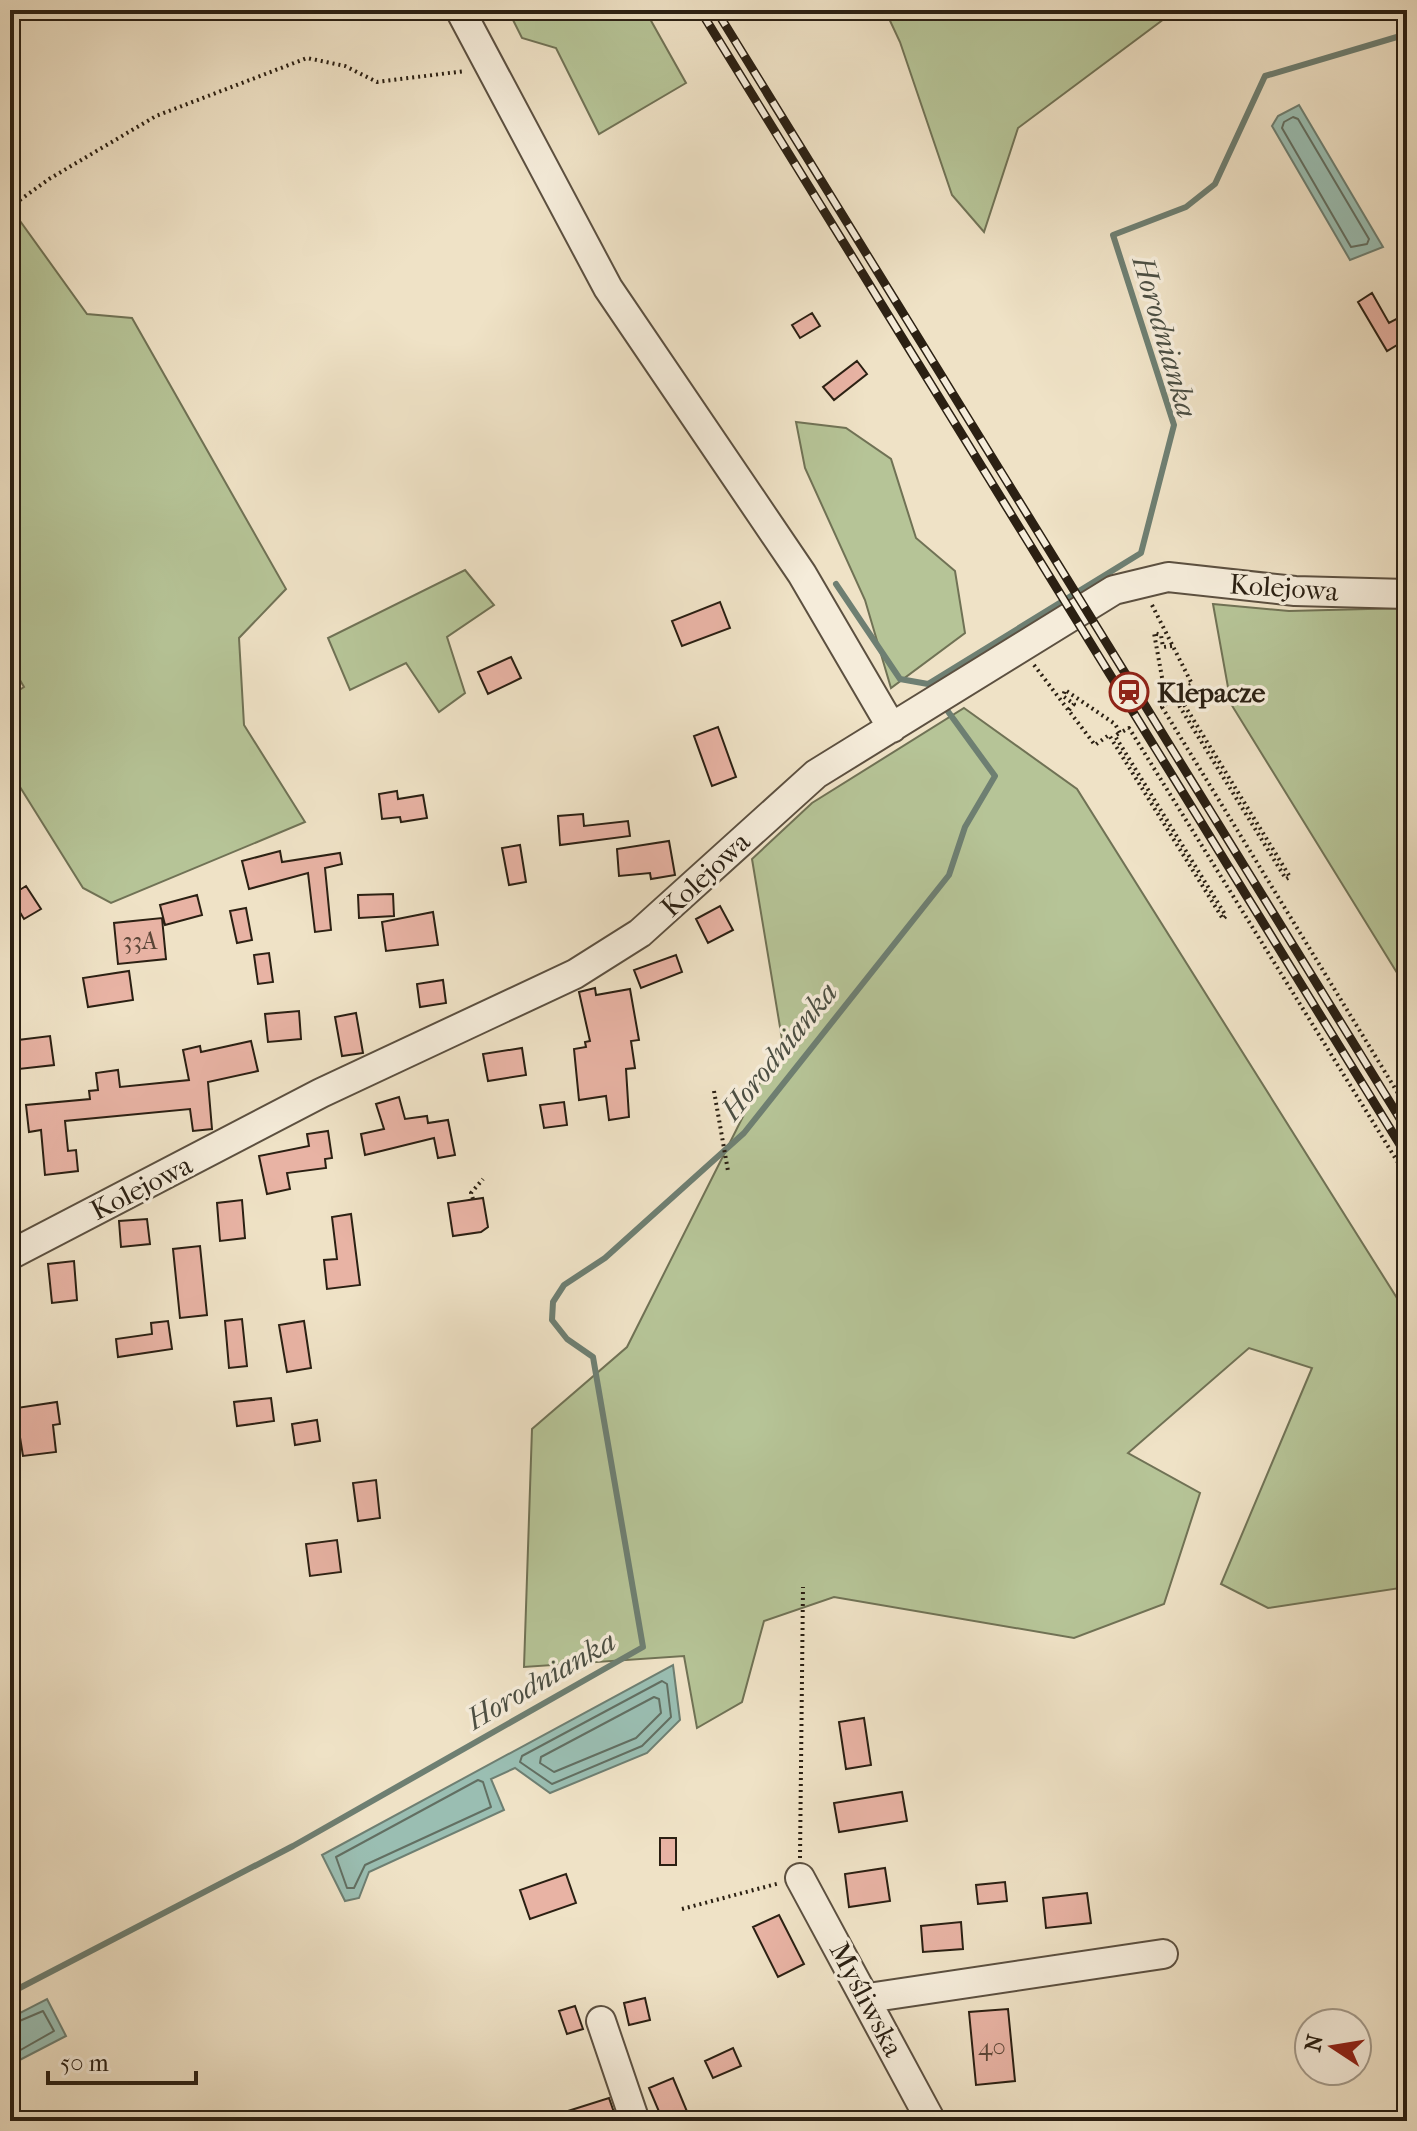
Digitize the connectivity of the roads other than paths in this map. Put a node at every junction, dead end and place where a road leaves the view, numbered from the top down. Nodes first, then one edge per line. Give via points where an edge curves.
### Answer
1 (460, 10) edge
2 (1407, 594) edge
3 (892, 728) junction
4 (10, 1255) edge
5 (800, 1878) road end
6 (1163, 1954) dead end
7 (868, 1998) junction
8 (601, 2021) dead end
9 (635, 2121) edge
10 (931, 2121) edge

1 - 3 street via 608,288 802,574
2 - 3 street, Kolejowa via 1295,591 1168,577 1139,582 1099,597
3 - 4 street, Kolejowa via 816,774 640,933 575,974 321,1093
5 - 7 street, Myśliwska
6 - 7 street
7 - 10 street, Myśliwska
8 - 9 street

